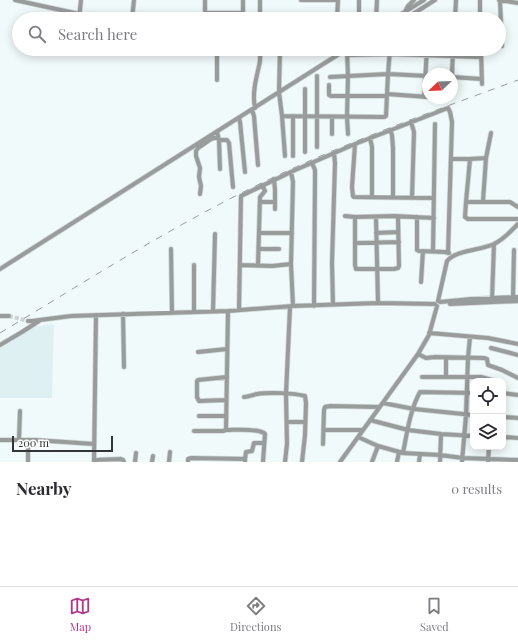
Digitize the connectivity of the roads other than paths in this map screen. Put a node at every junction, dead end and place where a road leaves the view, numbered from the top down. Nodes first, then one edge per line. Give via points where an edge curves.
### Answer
1 (15, 0) edge
2 (81, 0) edge
3 (134, 0) edge
4 (205, 0) edge
5 (243, 0) edge
6 (260, 0) edge
7 (301, 0) edge
8 (338, 0) edge
9 (359, 0) edge
10 (377, 0) edge
11 (414, 0) edge
12 (424, 0) edge
13 (435, 0) edge
14 (456, 0) edge
15 (480, 0) edge
16 (499, 0) edge
17 (517, 2) edge
18 (60, 12) edge
19 (80, 12) edge
20 (133, 12) edge
21 (205, 12) edge
22 (243, 12) edge
23 (260, 12) edge
24 (337, 12) edge
25 (359, 12) edge
26 (376, 12) edge
27 (404, 12) joint
28 (416, 12) edge
29 (455, 12) edge
30 (480, 12) edge
31 (500, 12) edge
32 (217, 56) edge
33 (260, 56) edge
34 (280, 56) edge
35 (339, 56) edge
36 (347, 56) edge
37 (390, 56) edge
38 (427, 56) edge
39 (453, 56) joint
40 (482, 57) joint
41 (427, 68) edge
42 (452, 68) edge
43 (388, 74) junction
44 (317, 76) dead end
45 (330, 76) dead end
46 (348, 76) junction
47 (422, 76) edge
48 (458, 77) edge
49 (482, 79) junction
50 (217, 80) dead end
51 (482, 84) dead end
52 (329, 85) dead end
53 (305, 89) dead end
54 (279, 94) junction
55 (348, 95) junction
56 (387, 95) junction
57 (422, 97) edge
58 (253, 110) junction
59 (282, 116) junction
60 (293, 116) junction
61 (304, 116) junction
62 (317, 116) junction
63 (332, 117) junction
64 (347, 117) junction
65 (239, 120) junction
66 (411, 122) junction
67 (435, 124) dead end
68 (390, 130) junction
69 (491, 133) dead end
70 (332, 134) dead end
71 (348, 134) dead end
72 (218, 136) junction
73 (370, 138) junction
74 (354, 144) junction
75 (317, 147) dead end
76 (305, 152) dead end
77 (334, 153) junction
78 (285, 156) dead end
79 (293, 156) dead end
80 (486, 158) junction
81 (451, 159) junction
82 (470, 159) junction
83 (312, 163) junction
84 (258, 165) dead end
85 (220, 169) dead end
86 (245, 172) dead end
87 (291, 172) junction
88 (274, 179) junction
89 (262, 185) junction
90 (233, 187) dead end
91 (200, 194) dead end
92 (372, 197) junction
93 (392, 198) junction
94 (412, 198) junction
95 (434, 198) junction
96 (483, 201) junction
97 (260, 202) junction
98 (275, 202) junction
99 (466, 202) junction
100 (518, 207) edge
101 (275, 209) dead end
102 (345, 216) dead end
103 (355, 217) junction
104 (376, 217) junction
105 (398, 217) junction
106 (417, 217) junction
107 (434, 218) junction
108 (518, 219) edge
109 (518, 224) edge
110 (376, 232) junction
111 (398, 232) junction
112 (259, 233) junction
113 (292, 233) junction
114 (215, 234) dead end
115 (376, 242) junction
116 (399, 242) junction
117 (355, 243) junction
118 (494, 244) junction
119 (171, 249) dead end
120 (259, 249) junction
121 (279, 249) dead end
122 (514, 250) dead end
123 (423, 251) junction
124 (433, 251) junction
125 (448, 253) junction
126 (452, 256) junction
127 (292, 264) junction
128 (194, 265) dead end
129 (240, 265) junction
130 (258, 265) junction
131 (0, 269) edge
132 (377, 269) junction
133 (421, 282) dead end
134 (516, 299) edge
135 (492, 300) junction
136 (378, 303) junction
137 (438, 303) junction
138 (333, 305) junction
139 (291, 306) junction
140 (314, 306) junction
141 (239, 310) junction
142 (213, 311) junction
143 (228, 311) junction
144 (194, 312) junction
145 (172, 313) junction
146 (123, 314) junction
147 (96, 315) junction
148 (0, 316) edge
149 (9, 316) tunnel mouth
150 (40, 320) junction
151 (28, 321) tunnel mouth
152 (430, 333) junction
153 (470, 337) junction
154 (518, 344) edge
155 (0, 345) edge
156 (491, 348) dead end
157 (227, 349) junction
158 (198, 352) dead end
159 (418, 354) junction
160 (518, 355) edge
161 (446, 357) junction
162 (468, 358) junction
163 (124, 367) dead end
164 (227, 377) junction
165 (422, 377) dead end
166 (446, 377) junction
167 (467, 377) junction
168 (484, 378) edge
169 (518, 378) edge
170 (286, 393) junction
171 (466, 393) junction
172 (470, 393) edge
173 (506, 393) edge
174 (518, 395) edge
175 (244, 397) dead end
176 (226, 400) junction
177 (383, 403) junction
178 (380, 407) junction
179 (414, 409) junction
180 (20, 411) dead end
181 (466, 415) junction
182 (470, 415) edge
183 (199, 416) dead end
184 (226, 416) junction
185 (506, 417) edge
186 (518, 418) edge
187 (370, 420) junction
188 (287, 422) junction
189 (305, 422) junction
190 (194, 430) dead end
191 (226, 430) junction
192 (324, 430) junction
193 (362, 430) junction
194 (408, 430) junction
195 (441, 434) junction
196 (464, 436) junction
197 (470, 436) edge
198 (358, 437) junction
199 (506, 437) edge
200 (518, 438) edge
201 (0, 440) edge
202 (19, 440) junction
203 (28, 440) junction
204 (264, 442) junction
205 (94, 444) junction
206 (323, 444) dead end
207 (378, 446) junction
208 (489, 450) edge
209 (170, 452) dead end
210 (401, 452) junction
211 (136, 453) dead end
212 (420, 454) junction
213 (440, 455) junction
214 (153, 456) dead end
215 (245, 460) edge
216 (462, 460) edge
217 (518, 460) edge
218 (94, 461) edge
219 (112, 461) edge
220 (488, 461) edge
221 (28, 462) edge
222 (124, 462) edge
223 (135, 462) edge
224 (152, 462) edge
225 (169, 462) edge
226 (188, 462) edge
227 (263, 462) edge
228 (285, 462) edge
229 (302, 462) edge
230 (340, 462) edge
231 (372, 462) edge
232 (397, 462) edge
233 (420, 462) edge
234 (440, 462) edge

1 - 18 street
2 - 19 street
3 - 20 street
4 - 21 street
5 - 22 street
6 - 23 street
7 - 8 street
8 - 24 street
9 - 25 street
10 - 26 street
11 - 27 street
12 - 27 street
13 - 28 street
14 - 29 street
15 - 30 street
16 - 17 street
16 - 31 street
32 - 50 street
33 - 58 street
34 - 54 street
35 - 54 street
36 - 46 street
37 - 43 street
38 - 41 street
39 - 40 street
39 - 42 street
40 - 49 street
43 - 46 street
43 - 47 street
43 - 56 street
44 - 62 street
45 - 46 street
46 - 55 street
48 - 49 street
49 - 51 street
52 - 55 street via 331,96
53 - 61 street
54 - 58 street
54 - 59 street
55 - 56 street
55 - 64 street
56 - 57 street
56 - 64 street via 386,116
58 - 65 street
58 - 84 street
59 - 60 street
59 - 78 street
60 - 61 street
60 - 79 street
61 - 62 street
61 - 76 street
62 - 63 street
62 - 75 street
63 - 64 street
63 - 70 street
64 - 71 street
65 - 72 street
65 - 86 street
66 - 68 street
66 - 81 street via 449,108 452,122
66 - 94 street via 414,132
67 - 95 street
68 - 73 street
68 - 93 street via 394,148
69 - 80 street
72 - 85 street
72 - 90 street via 230,143
72 - 91 street via 196,151 200,168
72 - 131 street
73 - 74 street
73 - 92 street
74 - 77 street
74 - 92 street via 353,196
77 - 83 street
77 - 138 street
80 - 82 street
80 - 96 street
81 - 82 street
81 - 125 street
82 - 99 street
83 - 87 street
83 - 140 street via 315,170
87 - 88 street
87 - 113 street
88 - 89 street
88 - 98 street
89 - 97 street via 265,191 260,196
89 - 129 street via 240,197
92 - 93 street
93 - 94 street
94 - 95 street
95 - 107 street
96 - 99 street
96 - 100 street via 510,202
97 - 98 street
97 - 112 street
98 - 101 street
99 - 108 street via 467,218
102 - 103 street
103 - 104 street
103 - 117 street
104 - 105 street
104 - 110 street
105 - 106 street
105 - 111 street
106 - 107 street
106 - 123 street via 417,249
107 - 124 street
109 - 118 street
110 - 111 street
110 - 115 street
111 - 116 street
112 - 113 street
112 - 120 street
113 - 127 street
114 - 142 street
115 - 116 street
115 - 117 street
115 - 132 street
116 - 132 street via 399,267
117 - 132 street via 356,268
118 - 126 street
118 - 135 street
119 - 145 street
120 - 121 street
120 - 130 street
122 - 134 street
123 - 124 street
123 - 133 street
124 - 125 street
125 - 126 street
126 - 137 street via 447,261
127 - 130 street
127 - 139 street
128 - 144 street
129 - 130 street
129 - 141 street
132 - 136 street
134 - 135 street
135 - 137 street via 471,299
136 - 137 street
136 - 138 street
137 - 152 street
138 - 140 street
139 - 140 street
139 - 141 street
139 - 170 street
141 - 143 street
142 - 143 street
142 - 144 street
143 - 157 street
144 - 145 street
145 - 146 street
146 - 147 street
146 - 163 street
147 - 150 street
147 - 205 street
148 - 149 street
150 - 151 street
150 - 155 street
152 - 153 street
152 - 159 street
153 - 154 street
153 - 162 street
156 - 160 street
157 - 158 street
157 - 164 street
159 - 161 street via 426,358
159 - 177 street
161 - 162 street
161 - 166 street
162 - 167 street
162 - 169 street via 486,359 488,365
164 - 176 street
164 - 176 street via 197,381 199,401
165 - 166 street
166 - 167 street
167 - 168 street
167 - 171 street
170 - 175 street
170 - 188 street
170 - 189 street via 305,396
171 - 172 street
171 - 179 street via 421,392
171 - 181 street
173 - 174 street
176 - 184 street
177 - 178 street
177 - 179 street
178 - 187 street
178 - 192 street via 326,406
179 - 181 street
179 - 194 street
180 - 202 street
181 - 182 street
181 - 196 street
183 - 184 street
184 - 191 street
185 - 186 street
187 - 193 street
187 - 194 street
188 - 189 street
188 - 228 street
189 - 229 street
190 - 191 street
191 - 204 street via 261,431 265,434
192 - 193 street
192 - 206 street
193 - 198 street
194 - 195 street
194 - 210 street
195 - 196 street
195 - 213 street
196 - 197 street
196 - 216 street
198 - 207 street
198 - 230 street
199 - 200 street
201 - 202 street
202 - 203 street
203 - 205 street
203 - 221 street
204 - 215 street via 254,443 252,451 246,452
204 - 227 street
205 - 218 street
207 - 210 street
207 - 231 street
208 - 220 street
209 - 225 street
210 - 212 street
210 - 232 street
211 - 223 street
212 - 213 street
212 - 233 street
213 - 216 street
213 - 234 street
214 - 224 street
215 - 226 street via 191,458
216 - 220 street
217 - 220 street
218 - 219 street
219 - 222 street via 122,459

